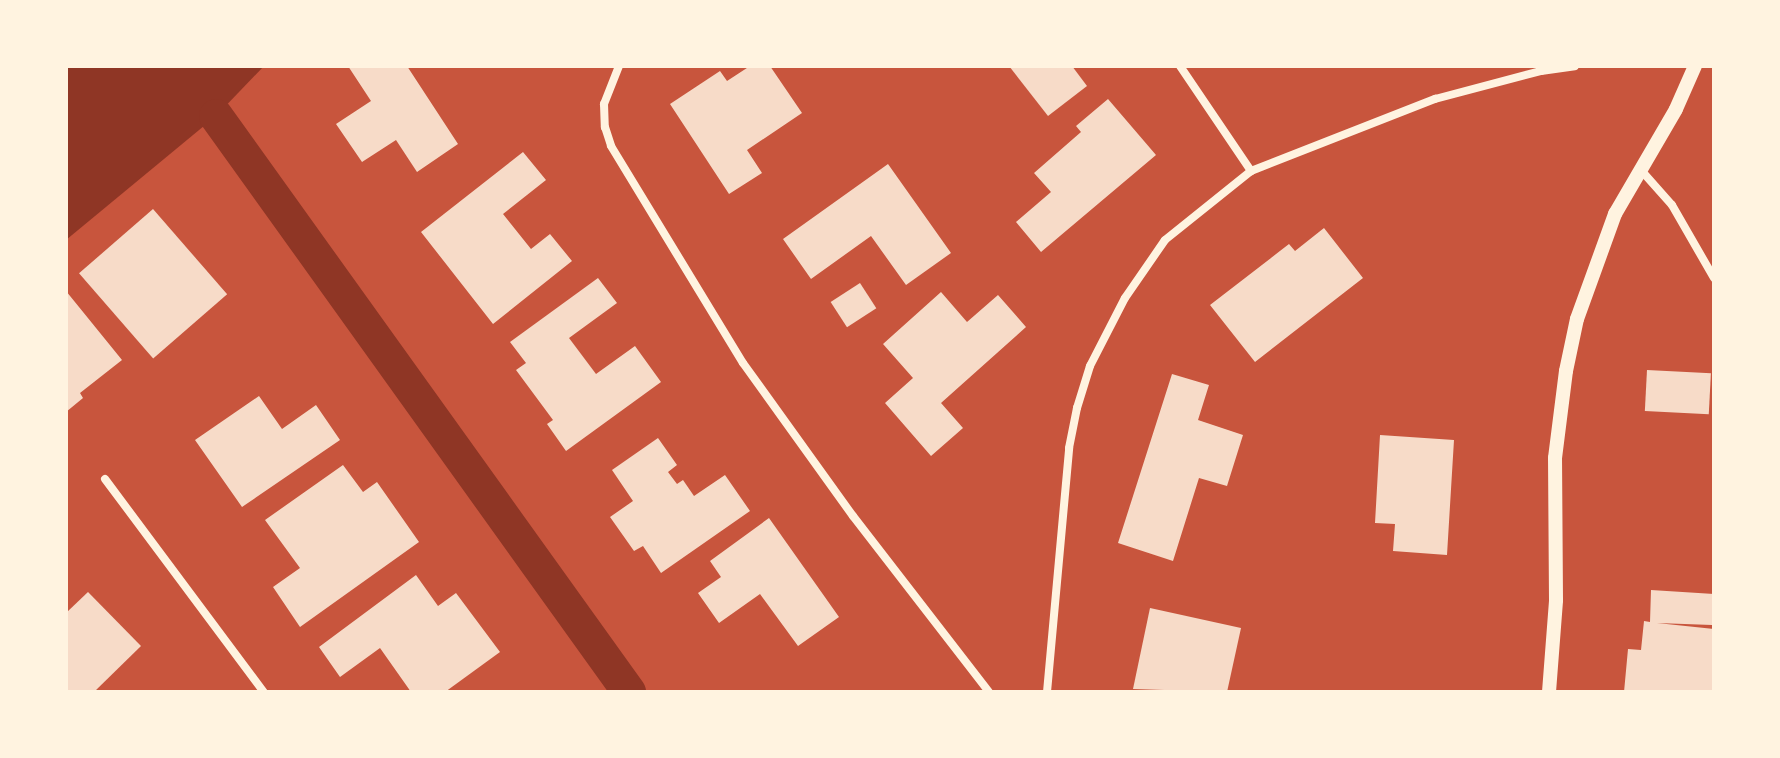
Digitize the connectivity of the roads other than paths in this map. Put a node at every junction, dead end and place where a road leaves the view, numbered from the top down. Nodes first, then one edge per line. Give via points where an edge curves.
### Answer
1 (619, 66) edge
2 (1180, 66) edge
3 (1575, 66) edge
4 (1695, 66) edge
5 (1640, 169) junction
6 (1251, 171) junction
7 (1714, 278) edge
8 (105, 479) dead end
9 (264, 692) edge
10 (989, 692) edge
11 (1047, 692) edge
12 (1549, 692) edge

1 - 10 street via 604,104 611,146 743,363
2 - 6 street
3 - 6 street via 1435,99
4 - 5 street
5 - 7 street via 1672,205
5 - 12 street via 1591,274 1566,371 1555,458 1556,600
6 - 11 street via 1165,240 1125,298 1090,366 1069,448
8 - 9 street

